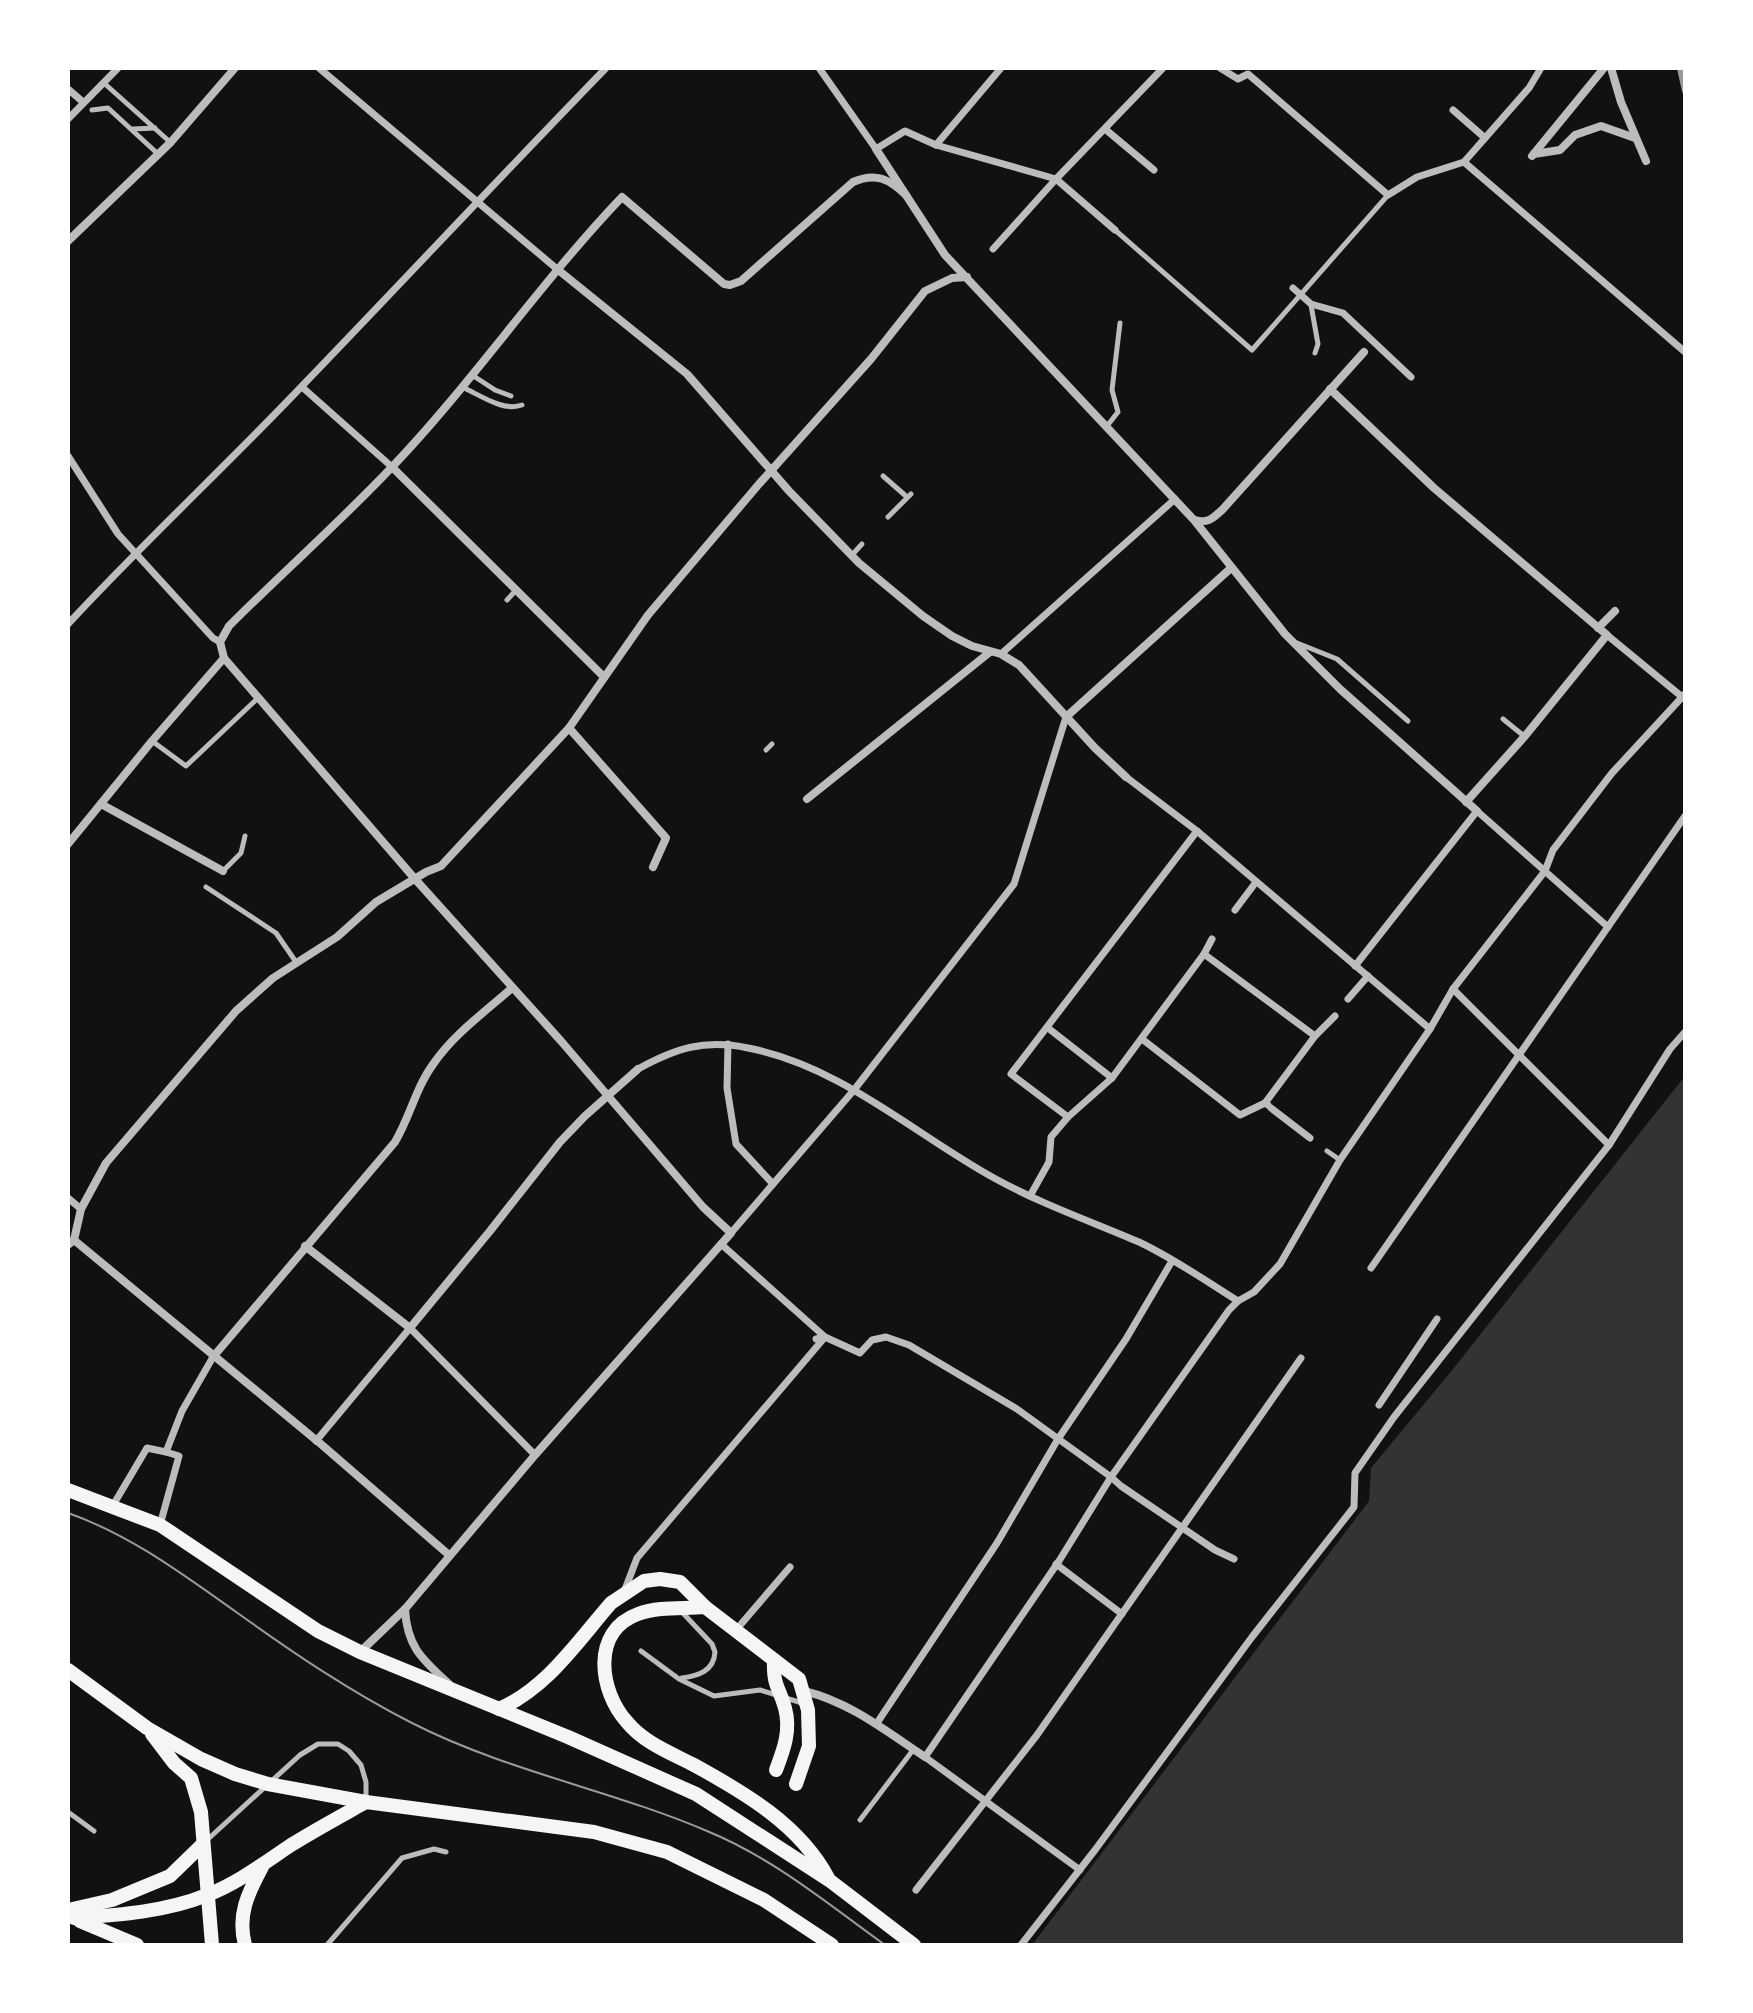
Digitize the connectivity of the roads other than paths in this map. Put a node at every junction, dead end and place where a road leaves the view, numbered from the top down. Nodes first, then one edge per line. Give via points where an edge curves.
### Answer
1 (118, 68) edge
2 (235, 68) edge
3 (319, 68) edge
4 (606, 68) edge
5 (819, 68) edge
6 (1001, 68) edge
7 (1163, 68) edge
8 (1220, 68) edge
9 (1541, 68) edge
10 (1604, 68) edge
11 (1611, 68) edge
12 (105, 84) junction
13 (68, 89) edge
14 (83, 102) junction
15 (92, 110) dead end
16 (1453, 110) dead end
17 (68, 119) edge
18 (155, 128) junction
19 (132, 129) junction
20 (1105, 129) junction
21 (1485, 138) junction
22 (1635, 138) junction
23 (171, 142) junction
24 (936, 145) junction
25 (876, 149) junction
26 (159, 154) junction
27 (1646, 161) dead end
28 (1464, 162) junction
29 (1154, 170) dead end
30 (1056, 179) junction
31 (906, 195) junction
32 (1388, 195) junction
33 (478, 199) junction
34 (1115, 230) joint
35 (68, 241) edge
36 (993, 249) dead end
37 (557, 269) junction
38 (967, 277) junction
39 (1293, 288) dead end
40 (1301, 295) junction
41 (1311, 304) junction
42 (1120, 323) dead end
43 (1364, 352) dead end
44 (1685, 352) edge
45 (1315, 353) dead end
46 (472, 375) junction
47 (1411, 377) dead end
48 (302, 387) junction
49 (461, 387) junction
50 (1330, 389) junction
51 (511, 396) dead end
52 (522, 405) dead end
53 (1107, 426) junction
54 (68, 456) edge
55 (392, 467) junction
56 (772, 470) junction
57 (883, 476) dead end
58 (1175, 499) junction
59 (888, 517) dead end
60 (1194, 520) junction
61 (862, 544) dead end
62 (134, 552) junction
63 (851, 555) junction
64 (1231, 568) junction
65 (517, 590) junction
66 (507, 600) dead end
67 (1615, 611) dead end
68 (68, 624) edge
69 (1598, 628) junction
70 (1607, 635) junction
71 (1292, 641) junction
72 (220, 642) junction
73 (990, 652) junction
74 (1001, 654) junction
75 (224, 658) junction
76 (604, 677) junction
77 (1683, 695) edge
78 (258, 698) junction
79 (1066, 717) junction
80 (1503, 719) dead end
81 (1408, 721) dead end
82 (569, 728) junction
83 (1525, 736) junction
84 (152, 741) junction
85 (772, 744) dead end
86 (766, 750) dead end
87 (1126, 777) joint
88 (807, 799) dead end
89 (1466, 802) junction
90 (101, 804) junction
91 (1477, 811) junction
92 (1685, 816) edge
93 (1197, 831) junction
94 (245, 836) dead end
95 (68, 844) edge
96 (653, 867) dead end
97 (223, 871) joint
98 (1545, 871) junction
99 (415, 879) junction
100 (1256, 882) junction
101 (206, 887) dead end
102 (1235, 910) dead end
103 (1608, 927) junction
104 (1212, 939) dead end
105 (1204, 954) junction
106 (296, 962) junction
107 (1355, 966) junction
108 (1368, 976) junction
109 (512, 988) junction
110 (1453, 989) junction
111 (1348, 999) dead end
112 (1335, 1016) dead end
113 (1048, 1028) junction
114 (1430, 1029) junction
115 (1685, 1032) edge
116 (1315, 1036) junction
117 (1142, 1039) junction
118 (728, 1044) junction
119 (1520, 1055) junction
120 (638, 1069) joint
121 (1112, 1078) junction
122 (854, 1090) junction
123 (608, 1096) junction
124 (1268, 1105) junction
125 (1068, 1117) junction
126 (1310, 1138) dead end
127 (1609, 1145) junction
128 (1327, 1151) dead end
129 (1340, 1160) junction
130 (773, 1184) junction
131 (1030, 1196) junction
132 (68, 1198) edge
133 (81, 1209) junction
134 (731, 1233) junction
135 (71, 1242) edge
136 (721, 1244) junction
137 (305, 1246) junction
138 (1172, 1261) junction
139 (1371, 1268) dead end
140 (1238, 1301) junction
141 (1437, 1319) dead end
142 (410, 1328) junction
143 (821, 1338) junction
144 (213, 1357) junction
145 (1301, 1358) dead end
146 (1379, 1405) dead end
147 (1058, 1439) junction
148 (316, 1441) junction
149 (166, 1452) junction
150 (535, 1455) junction
151 (1111, 1477) junction
152 (68, 1490) edge
153 (112, 1507) junction
154 (160, 1525) junction
155 (1182, 1526) junction
156 (449, 1555) junction
157 (1234, 1559) dead end
158 (1056, 1564) junction
159 (790, 1567) dead end
160 (624, 1593) junction
161 (705, 1607) junction
162 (405, 1609) junction
163 (680, 1609) junction
164 (1122, 1614) junction
165 (736, 1630) junction
166 (641, 1651) dead end
167 (360, 1652) junction
168 (774, 1660) junction
169 (68, 1670) edge
170 (679, 1679) junction
171 (455, 1690) junction
172 (804, 1691) junction
173 (780, 1696) junction
174 (499, 1709) junction
175 (808, 1710) junction
176 (877, 1723) junction
177 (147, 1728) junction
178 (914, 1749) junction
179 (925, 1757) junction
180 (776, 1770) dead end
181 (268, 1784) junction
182 (796, 1784) dead end
183 (988, 1800) junction
184 (366, 1802) junction
185 (68, 1812) edge
186 (860, 1820) dead end
187 (94, 1831) dead end
188 (203, 1844) junction
189 (446, 1852) dead end
190 (262, 1867) junction
191 (1080, 1870) junction
192 (829, 1880) junction
193 (916, 1890) dead end
194 (208, 1895) junction
195 (70, 1915) edge
196 (137, 1945) edge
197 (212, 1945) edge
198 (245, 1945) edge
199 (327, 1945) edge
200 (832, 1945) edge
201 (914, 1945) edge
202 (1021, 1945) edge

1 - 12 street
2 - 23 street
3 - 33 street
4 - 33 street
5 - 25 street
6 - 24 street
7 - 20 street
8 - 32 street via 1238,79 1248,74
9 - 21 street
10 - 22 street via 1533,155 1560,150 1575,135 1601,126
11 - 22 street
12 - 14 street
12 - 18 lane
13 - 14 street
14 - 17 street
15 - 19 lane via 108,108
16 - 21 street
18 - 19 lane
18 - 23 lane
19 - 26 lane
20 - 29 street
20 - 30 street
21 - 28 street
22 - 27 street
23 - 26 street
24 - 25 street via 905,131
24 - 30 street
25 - 31 street
26 - 35 street
28 - 32 street via 1417,177
28 - 44 street
30 - 34 street
30 - 36 street
31 - 37 street via 880,177 853,182 730,285 622,197
31 - 38 street via 945,255
32 - 40 lane
33 - 37 street
33 - 48 street
34 - 40 lane via 1252,350
37 - 46 street
37 - 56 street via 687,374
38 - 53 street
38 - 56 street via 925,291
39 - 40 street
40 - 41 street
41 - 45 lane
41 - 47 street via 1343,313
42 - 53 lane via 1112,390 1118,412
43 - 50 street
46 - 49 street
46 - 51 lane
48 - 55 street
48 - 62 street
49 - 52 lane via 504,406
49 - 55 street
50 - 60 street via 1223,509 1211,520
50 - 69 street via 1434,488
53 - 58 street
54 - 62 street
55 - 65 street
55 - 72 street via 229,626
56 - 63 street
56 - 76 street via 648,615
57 - 59 lane via 909,496
58 - 60 street
58 - 74 street
60 - 64 street
61 - 63 lane
62 - 68 street
62 - 72 street
63 - 73 street via 933,624
64 - 71 street
64 - 79 street
65 - 66 lane
65 - 76 street
67 - 69 street
69 - 70 street
70 - 77 street
70 - 83 street
71 - 81 lane via 1337,659
71 - 89 street
72 - 75 street
73 - 74 street
73 - 88 street
74 - 79 street via 1019,665
75 - 78 street
75 - 84 street
76 - 82 street
77 - 98 street via 1612,773 1553,850
78 - 84 lane via 186,766
78 - 99 street
79 - 87 street
79 - 122 street via 1014,884
80 - 83 lane
82 - 96 street via 666,838
82 - 99 street via 441,866
83 - 89 street
84 - 90 street
85 - 86 lane
87 - 93 street
89 - 91 street
90 - 95 street
90 - 97 street
91 - 98 street
91 - 107 street
92 - 103 street
93 - 100 street
93 - 113 street
94 - 97 lane via 241,853
98 - 103 street
98 - 110 street
99 - 106 street
99 - 109 street
100 - 102 street
100 - 107 street
101 - 106 lane via 276,933
103 - 119 street
104 - 105 street
105 - 116 street
105 - 117 street
106 - 133 street via 253,994 215,1035 106,1163
107 - 108 street
108 - 111 street
108 - 114 street
109 - 123 street
109 - 137 street via 433,1063 395,1142
110 - 114 street
110 - 119 street
112 - 116 street
113 - 121 street
113 - 125 street via 1011,1074
114 - 129 street
115 - 127 street
116 - 124 street
117 - 121 street
117 - 124 street via 1240,1115
118 - 120 street via 689,1046
118 - 122 street via 786,1058
118 - 130 street via 727,1088 736,1144
119 - 127 street
119 - 139 street
120 - 123 street
121 - 125 street
122 - 130 street
122 - 131 street
123 - 134 street
123 - 142 street via 560,1142
124 - 126 street
125 - 131 street via 1051,1137 1049,1162
127 - 191 street via 1394,1417 1355,1473 1354,1507
128 - 129 lane
129 - 140 street via 1280,1264
130 - 134 street
131 - 138 street
132 - 133 street
133 - 135 street
134 - 136 street
135 - 144 street
136 - 143 street
136 - 150 street
137 - 142 street
137 - 144 street
138 - 140 street
138 - 147 street
140 - 151 street
141 - 146 street
142 - 148 street
142 - 150 street
143 - 147 street via 860,1353 872,1340 886,1337 909,1345
143 - 160 street via 637,1558
144 - 148 street
144 - 149 street
145 - 155 street
147 - 151 street
147 - 176 street via 997,1543
148 - 156 street
149 - 153 street via 147,1448
149 - 154 street via 179,1456
150 - 156 street
151 - 155 street
151 - 158 street
152 - 153 main road
153 - 154 main road
154 - 167 main road via 318,1631
155 - 157 street
155 - 164 street
156 - 162 street
158 - 164 street
158 - 179 street
159 - 165 street
160 - 161 main road via 644,1581 680,1582
160 - 174 main road via 544,1681
161 - 163 main road
161 - 165 main road
162 - 167 street
162 - 171 street via 411,1643
163 - 170 lane via 715,1652 704,1672
163 - 192 main road via 636,1615 622,1622 610,1639 605,1680 614,1705 647,1740 725,1782 787,1825
164 - 183 street
165 - 168 main road
166 - 170 lane
167 - 171 main road
168 - 172 main road via 799,1679
168 - 173 main road via 773,1682
169 - 177 main road
170 - 173 lane via 714,1696 745,1690
171 - 174 main road
172 - 175 main road
172 - 176 street
173 - 175 lane via 795,1699
173 - 180 main road via 788,1731
174 - 192 main road via 696,1794
175 - 182 main road via 809,1746
176 - 178 street
177 - 181 main road via 201,1759
177 - 188 main road via 191,1778
178 - 179 street
178 - 186 lane
179 - 183 street
181 - 184 main road
181 - 184 lane via 318,1744 338,1744 361,1765
181 - 188 lane
183 - 191 street
183 - 193 street
184 - 190 main road
184 - 200 main road via 594,1832 667,1852 764,1900
185 - 187 lane
188 - 194 main road
188 - 195 main road via 170,1876
189 - 199 lane via 434,1849 402,1858
190 - 194 main road
190 - 198 main road via 242,1917
191 - 202 street
192 - 201 main road
194 - 195 main road via 128,1914
194 - 197 main road
195 - 196 main road

